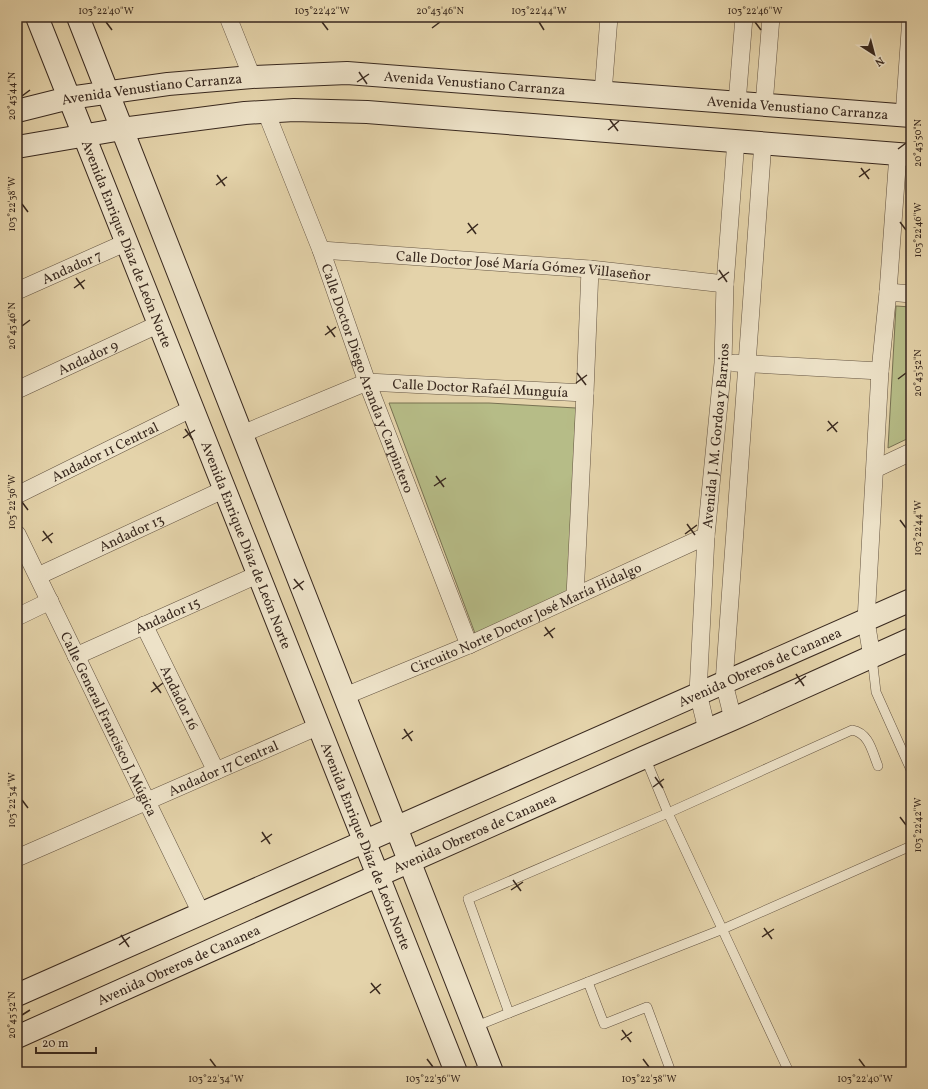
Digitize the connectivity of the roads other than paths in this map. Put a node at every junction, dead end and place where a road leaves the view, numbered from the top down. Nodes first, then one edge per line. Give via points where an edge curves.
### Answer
1 (37, 17) edge
2 (78, 17) edge
3 (228, 17) edge
4 (609, 17) edge
5 (744, 17) edge
6 (771, 17) edge
7 (911, 17) edge
8 (252, 77) junction
9 (107, 92) junction
10 (603, 93) junction
11 (70, 98) junction
12 (737, 103) junction
13 (764, 105) junction
14 (17, 111) edge
15 (266, 112) junction
16 (908, 116) edge
17 (122, 129) junction
18 (84, 136) junction
19 (736, 140) junction
20 (762, 142) junction
21 (17, 147) edge
22 (905, 154) edge
23 (127, 242) junction
24 (320, 250) junction
25 (590, 270) junction
26 (725, 284) junction
27 (17, 291) edge
28 (888, 292) junction
29 (911, 294) edge
30 (159, 324) junction
31 (723, 363) junction
32 (746, 363) junction
33 (880, 371) junction
34 (367, 382) junction
35 (17, 390) edge
36 (585, 393) junction
37 (193, 408) junction
38 (242, 434) junction
39 (911, 452) edge
40 (875, 469) junction
41 (225, 489) junction
42 (17, 495) edge
43 (17, 534) edge
44 (706, 536) junction
45 (259, 574) junction
46 (38, 576) junction
47 (575, 596) junction
48 (911, 600) edge
49 (50, 601) junction
50 (17, 617) edge
51 (866, 621) junction
52 (144, 625) junction
53 (911, 640) edge
54 (469, 645) junction
55 (76, 656) junction
56 (872, 657) junction
57 (724, 683) junction
58 (698, 693) junction
59 (345, 696) junction
60 (734, 720) junction
61 (319, 726) junction
62 (707, 730) junction
63 (646, 757) junction
64 (878, 766) dead end
65 (911, 770) edge
66 (216, 771) junction
67 (147, 801) junction
68 (668, 813) junction
69 (396, 827) junction
70 (365, 841) junction
71 (911, 846) edge
72 (17, 858) edge
73 (409, 861) junction
74 (379, 875) junction
75 (201, 913) junction
76 (722, 929) junction
77 (588, 982) junction
78 (17, 995) edge
79 (509, 1013) junction
80 (474, 1027) junction
81 (17, 1037) edge
82 (485, 1070) edge
83 (456, 1072) edge
84 (671, 1072) edge
85 (789, 1072) edge

1 - 11 street, Avenida Enrique Díaz de León Norte
2 - 9 street
3 - 8 street
4 - 10 street
5 - 12 street
6 - 13 street
7 - 16 street
8 - 9 street, Avenida Venustiano Carranza
8 - 10 street, Avenida Venustiano Carranza via 347,73
9 - 11 street, Avenida Venustiano Carranza
9 - 17 street
10 - 12 street, Avenida Venustiano Carranza
11 - 14 street, Avenida Venustiano Carranza
11 - 18 street, Avenida Enrique Díaz de León Norte
12 - 13 street, Avenida Venustiano Carranza
13 - 16 street, Avenida Venustiano Carranza
15 - 17 street
15 - 19 street via 367,112
15 - 24 street, Calle Doctor Diego Aranda y Carpintero
17 - 18 street
17 - 38 street
18 - 21 street
18 - 23 street, Avenida Enrique Díaz de León Norte
19 - 20 street
19 - 26 street, Avenida J. M. Gordoa y Barrios
20 - 22 street
20 - 32 street, Avenida J. M. Gordoa y Barrios
22 - 28 street
23 - 27 street, Andador 7
23 - 30 street, Avenida Enrique Díaz de León Norte
24 - 25 street, Calle Doctor José María Gómez Villaseñor
24 - 34 street, Calle Doctor Diego Aranda y Carpintero
25 - 26 street, Calle Doctor José María Gómez Villaseñor
25 - 36 street
26 - 31 street, Avenida J. M. Gordoa y Barrios
28 - 29 street
28 - 33 street
30 - 35 street, Andador 9
30 - 37 street, Avenida Enrique Díaz de León Norte
31 - 32 street
31 - 44 street, Avenida J. M. Gordoa y Barrios
32 - 33 street
32 - 57 street, Avenida J. M. Gordoa y Barrios
33 - 40 street
34 - 36 street, Calle Doctor Rafaél Munguía
34 - 38 street, Calle Doctor Rafaél Munguía
34 - 54 street, Calle Doctor Diego Aranda y Carpintero
36 - 47 street
37 - 41 street, Avenida Enrique Díaz de León Norte
37 - 42 street, Andador 11 Central
38 - 59 street
39 - 40 street
40 - 51 street
41 - 45 street, Avenida Enrique Díaz de León Norte
41 - 46 street, Andador 13
43 - 46 street, Calle General Francisco J. Múgica
44 - 47 street, Circuito Norte Doctor José María Hidalgo
44 - 58 street, Avenida J. M. Gordoa y Barrios
45 - 52 street, Andador 15
45 - 61 street, Avenida Enrique Díaz de León Norte
46 - 49 street, Calle General Francisco J. Múgica
47 - 54 street, Circuito Norte Doctor José María Hidalgo
48 - 51 street, Avenida Obreros de Cananea
49 - 50 street
49 - 55 street, Calle General Francisco J. Múgica
51 - 56 street
51 - 57 street, Avenida Obreros de Cananea
52 - 55 street, Andador 15
52 - 66 street, Andador 16
53 - 56 street, Avenida Obreros de Cananea
54 - 59 street, Circuito Norte Doctor José María Hidalgo
55 - 67 street, Calle General Francisco J. Múgica
56 - 60 street, Avenida Obreros de Cananea
56 - 65 lane via 876,692
57 - 58 street, Avenida Obreros de Cananea
57 - 60 street, Avenida J. M. Gordoa y Barrios
58 - 62 street, Avenida J. M. Gordoa y Barrios
58 - 69 street, Avenida Obreros de Cananea
59 - 69 street
60 - 62 street, Avenida Obreros de Cananea
61 - 66 street, Andador 17 Central
61 - 70 street, Avenida Enrique Díaz de León Norte
62 - 63 street, Avenida Obreros de Cananea
63 - 68 lane
63 - 73 street, Avenida Obreros de Cananea
64 - 68 lane via 866,738 860,732 852,730
66 - 67 street, Andador 17 Central
67 - 72 street, Andador 17 Central
67 - 75 street, Calle General Francisco J. Múgica
68 - 76 lane
68 - 79 lane via 468,899
69 - 70 street, Avenida Obreros de Cananea
69 - 73 street
70 - 74 street, Avenida Enrique Díaz de León Norte
70 - 75 street, Avenida Obreros de Cananea
71 - 76 lane
73 - 74 street, Avenida Obreros de Cananea
73 - 80 street
74 - 81 street, Avenida Obreros de Cananea
74 - 83 street, Avenida Enrique Díaz de León Norte
75 - 78 street, Avenida Obreros de Cananea
76 - 77 lane
76 - 85 lane
77 - 79 lane
77 - 84 lane via 604,1024 647,1007
79 - 80 lane
80 - 82 street

